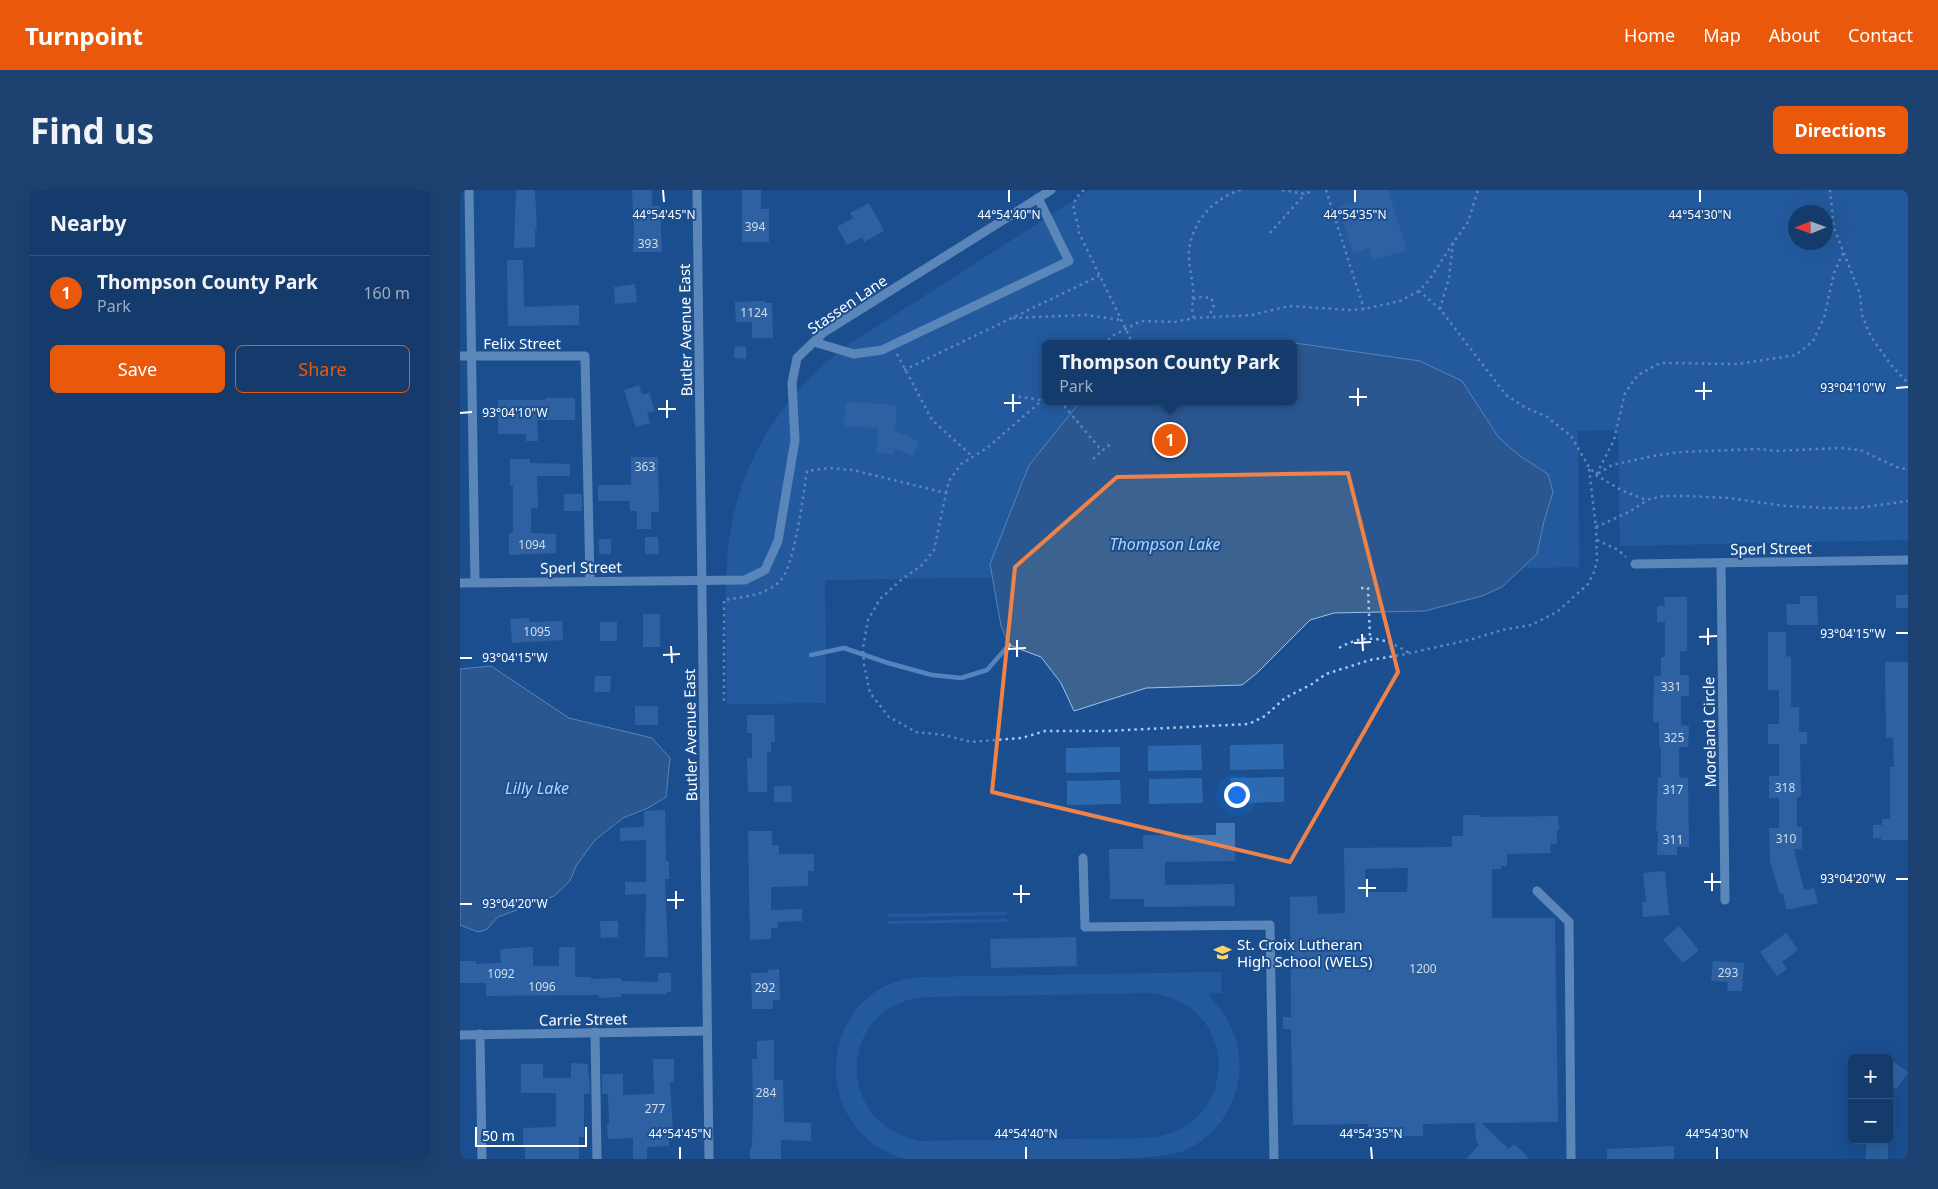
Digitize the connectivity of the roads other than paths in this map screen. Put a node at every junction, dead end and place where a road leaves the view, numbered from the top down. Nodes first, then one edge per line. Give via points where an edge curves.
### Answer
1 (469, 190) edge
2 (696, 190) edge
3 (1051, 190) edge
4 (1038, 198) junction
5 (814, 342) junction
6 (460, 356) edge
7 (472, 356) junction
8 (1908, 560) edge
9 (1721, 563) junction
10 (1635, 564) road end
11 (702, 579) junction
12 (590, 581) junction
13 (475, 582) junction
14 (460, 583) edge
15 (1083, 858) dead end
16 (1537, 891) dead end
17 (1725, 900) dead end
18 (707, 1031) junction
19 (596, 1032) junction
20 (480, 1034) junction
21 (460, 1035) edge
22 (482, 1159) edge
23 (597, 1159) edge
24 (709, 1159) edge
25 (1274, 1159) edge
26 (1571, 1159) edge

1 - 7 street
2 - 11 street, Butler Avenue East
3 - 4 street, Stassen Lane
4 - 5 street, Stassen Lane via 823,333
4 - 5 street via 1069,261 882,350 854,354
5 - 11 street, Stassen Lane via 797,358 792,383 795,440 778,541 764,570 745,580
6 - 7 street, Felix Street
7 - 12 street, Felix Street via 585,356
7 - 13 street
8 - 9 street, Sperl Street
9 - 10 street, Sperl Street
9 - 17 street, Moreland Circle
11 - 12 street, Sperl Street
11 - 18 street, Butler Avenue East
12 - 13 street, Sperl Street
13 - 14 street, Sperl Street
15 - 25 street via 1085,927 1270,925
16 - 26 street via 1569,922
18 - 19 street, Carrie Street
18 - 24 street, Butler Avenue East
19 - 20 street, Carrie Street
19 - 23 street
20 - 21 street, Carrie Street
20 - 22 street

